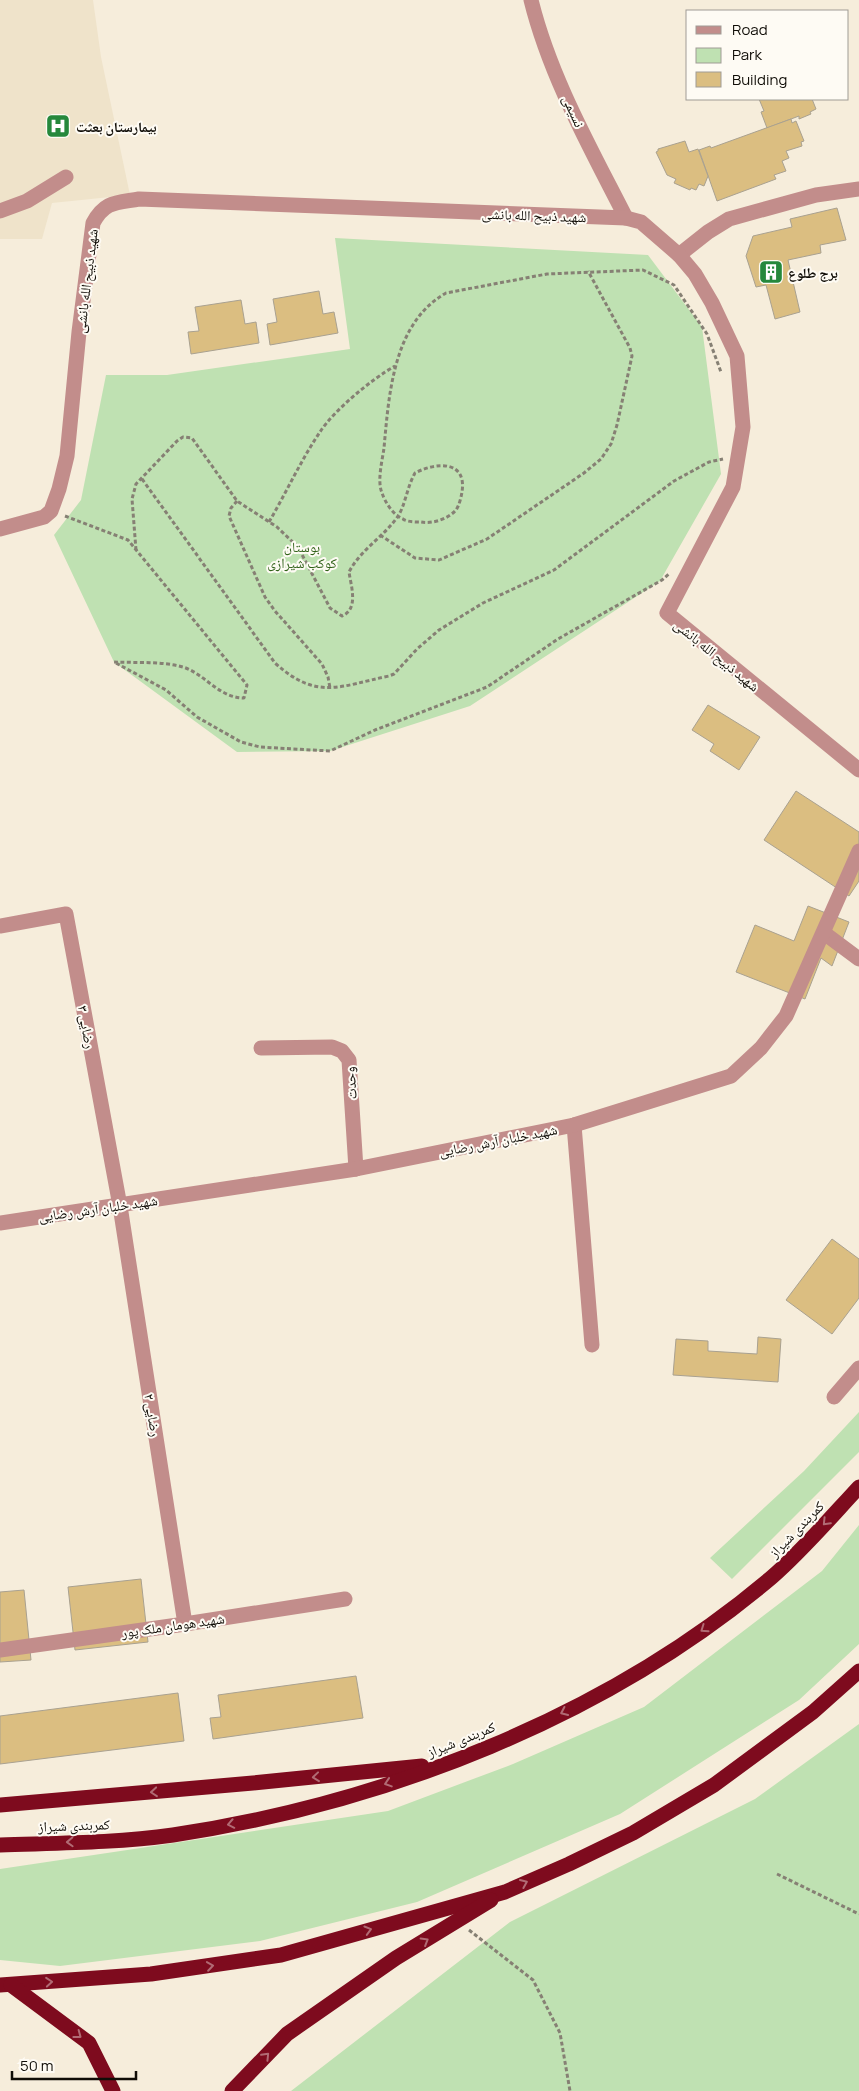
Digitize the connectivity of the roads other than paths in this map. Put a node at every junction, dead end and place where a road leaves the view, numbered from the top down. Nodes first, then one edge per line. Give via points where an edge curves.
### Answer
1 (532, 0) edge
2 (66, 177) dead end
3 (859, 189) edge
4 (0, 211) edge
5 (626, 218) junction
6 (679, 256) junction
7 (0, 529) edge
8 (859, 770) edge
9 (859, 851) edge
10 (0, 926) edge
11 (824, 933) junction
12 (859, 959) edge
13 (261, 1048) dead end
14 (574, 1125) junction
15 (356, 1168) junction
16 (120, 1206) junction
17 (0, 1223) edge
18 (592, 1345) dead end
19 (859, 1368) edge
20 (834, 1397) dead end
21 (859, 1487) edge
22 (345, 1599) dead end
23 (186, 1624) junction
24 (0, 1650) edge
25 (859, 1671) edge
26 (451, 1762) junction
27 (0, 1805) edge
28 (0, 1845) edge
29 (505, 1892) junction
30 (6, 1985) edge
31 (113, 2091) edge
32 (232, 2091) edge

1 - 5 street, نسیمی via 556,71
2 - 4 street via 27,201
3 - 6 street via 816,195 729,218
5 - 6 street, شهید ذبیح الله بانشی via 641,222
5 - 7 street, شهید ذبیح الله بانشی via 148,200 112,203 100,210 93,223 67,456 59,489 51,511 44,517
6 - 8 street, شهید ذبیح الله بانشی via 700,281 737,356 743,427 733,487 667,614
9 - 11 street, شهید خلبان آرش رضایی
10 - 16 street, رضایی ۳ via 66,914
11 - 12 street
11 - 14 street, شهید خلبان آرش رضایی via 786,1016 761,1048 731,1076
13 - 15 street, وحدت via 332,1047 342,1052 348,1060
14 - 15 street, شهید خلبان آرش رضایی
14 - 18 street
15 - 16 street, شهید خلبان آرش رضایی
16 - 17 street, شهید خلبان آرش رضایی
16 - 23 street, رضایی ۲
19 - 20 street
21 -> 26 highway, کمربندی شیراز via 774,1576 656,1662 592,1699
22 - 23 street, شهید هومان ملک پور
23 - 24 street, شهید هومان ملک پور
29 -> 25 highway via 633,1833 714,1785 813,1712
26 -> 27 highway via 253,1784
26 -> 28 highway, کمربندی شیراز via 309,1806 230,1825 171,1835
30 -> 29 highway via 151,1974 281,1955
32 -> 29 highway via 287,2034 396,1958
30 -> 31 highway via 89,2043

